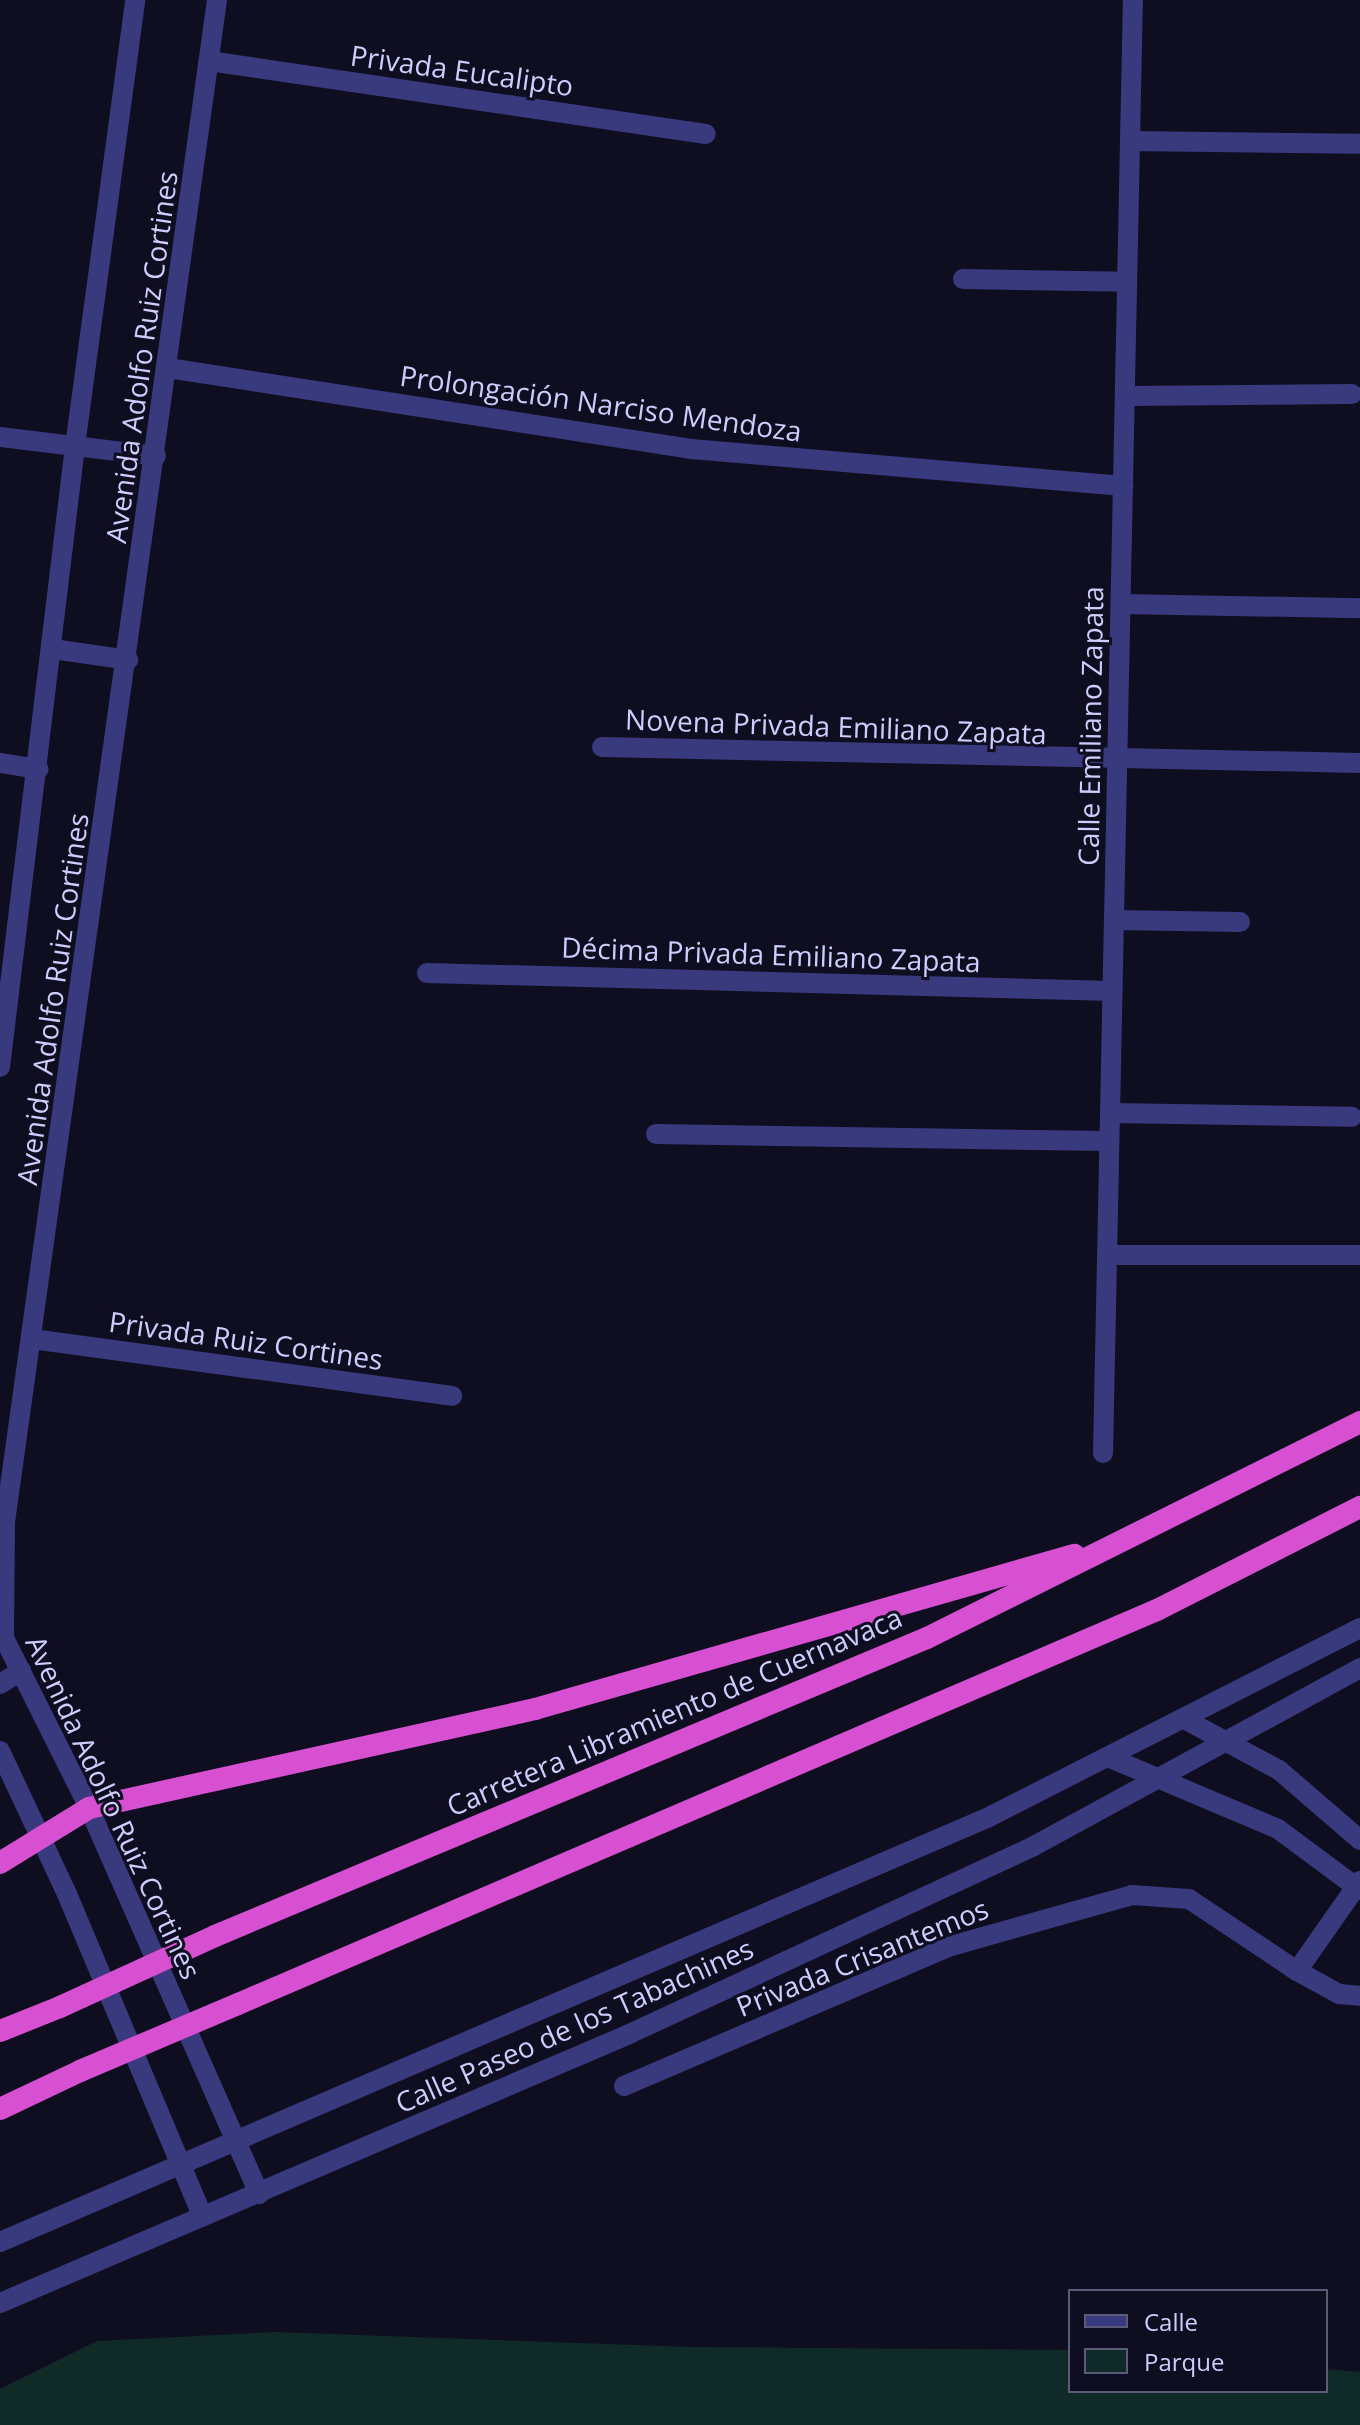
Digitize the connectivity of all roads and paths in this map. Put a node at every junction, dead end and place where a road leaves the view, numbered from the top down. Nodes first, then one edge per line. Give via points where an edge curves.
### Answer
1 (135, 0) edge
2 (217, 0) edge
3 (1133, 0) edge
4 (209, 61) junction
5 (706, 134) dead end
6 (1130, 141) junction
7 (1360, 144) edge
8 (963, 279) dead end
9 (1127, 282) junction
10 (168, 368) junction
11 (1352, 394) dead end
12 (1125, 396) junction
13 (0, 437) edge
14 (75, 446) junction
15 (156, 456) junction
16 (1123, 486) junction
17 (1121, 604) junction
18 (1360, 608) edge
19 (53, 649) junction
20 (128, 660) junction
21 (602, 747) dead end
22 (1116, 761) junction
23 (0, 763) edge
24 (1360, 763) edge
25 (39, 769) junction
26 (1114, 920) junction
27 (1240, 922) dead end
28 (427, 973) dead end
29 (1113, 991) junction
30 (2, 1027) edge
31 (0, 1067) edge
32 (1110, 1113) junction
33 (1352, 1117) dead end
34 (656, 1134) dead end
35 (1108, 1141) junction
36 (1107, 1255) junction
37 (1360, 1255) edge
38 (32, 1339) junction
39 (452, 1396) dead end
40 (1360, 1422) edge
41 (1103, 1453) dead end
42 (1360, 1507) edge
43 (2, 1521) edge
44 (1134, 1538) junction
45 (1360, 1628) edge
46 (2, 1637) edge
47 (1360, 1668) edge
48 (21, 1671) junction
49 (0, 1684) edge
50 (1186, 1720) junction
51 (1231, 1740) junction
52 (0, 1751) edge
53 (1110, 1758) junction
54 (1163, 1778) junction
55 (89, 1808) junction
56 (41, 1836) junction
57 (1360, 1840) edge
58 (0, 1863) edge
59 (1358, 1887) edge
60 (1297, 1971) junction
61 (1360, 1996) edge
62 (0, 2031) edge
63 (624, 2086) dead end
64 (0, 2109) edge
65 (236, 2142) junction
66 (180, 2166) junction
67 (259, 2194) junction
68 (203, 2217) junction
69 (0, 2242) edge
70 (0, 2303) edge

1 - 14 street, Avenida Adolfo Ruiz Cortines
2 - 4 street, Avenida Adolfo Ruiz Cortines
3 - 6 street, Calle Emiliano Zapata
4 - 5 street, Privada Eucalipto
4 - 10 street, Avenida Adolfo Ruiz Cortines
6 - 7 street
6 - 9 street, Calle Emiliano Zapata
8 - 9 street
9 - 12 street, Calle Emiliano Zapata
10 - 15 street, Avenida Adolfo Ruiz Cortines
10 - 16 street, Prolongación Narciso Mendoza via 691,449
11 - 12 street
12 - 16 street, Calle Emiliano Zapata
13 - 14 street
14 - 15 street
14 - 19 street, Avenida Adolfo Ruiz Cortines
15 - 20 street, Avenida Adolfo Ruiz Cortines
16 - 17 street, Calle Emiliano Zapata
17 - 18 street
17 - 22 street, Calle Emiliano Zapata
19 - 20 street
19 - 25 street, Avenida Adolfo Ruiz Cortines
20 - 38 street, Avenida Adolfo Ruiz Cortines
21 - 22 street, Novena Privada Emiliano Zapata
22 - 24 street, Novena Privada Emiliano Zapata
22 - 26 street, Calle Emiliano Zapata
23 - 25 street
25 - 30 street, Avenida Adolfo Ruiz Cortines
26 - 27 street
26 - 29 street, Calle Emiliano Zapata
28 - 29 street, Décima Privada Emiliano Zapata
29 - 32 street, Calle Emiliano Zapata
30 - 31 street, Avenida Adolfo Ruiz Cortines
32 - 33 street
32 - 35 street, Calle Emiliano Zapata
34 - 35 street
35 - 36 street, Calle Emiliano Zapata
36 - 37 street
36 - 41 street, Calle Emiliano Zapata
38 - 39 street, Privada Ruiz Cortines
38 - 43 street, Avenida Adolfo Ruiz Cortines
40 - 44 highway, Carretera Libramiento de Cuernavaca
42 - 64 highway, bridge via 1157,1610
43 - 46 street, Avenida Adolfo Ruiz Cortines
44 - 55 highway via 535,1709
44 - 62 highway, Carretera Libramiento de Cuernavaca, bridge via 927,1638
45 - 50 street, Calle Paseo de los Tabachines
46 - 48 street, Avenida Adolfo Ruiz Cortines
47 - 51 street, Calle Paseo de los Tabachines
48 - 49 street
48 - 55 street, Avenida Adolfo Ruiz Cortines
50 - 51 street
50 - 53 street, Calle Paseo de los Tabachines
51 - 54 street, Calle Paseo de los Tabachines
51 - 57 street via 1279,1770
52 - 56 street
53 - 54 street
53 - 65 street, Calle Paseo de los Tabachines via 918,1848
54 - 59 street via 1278,1829
54 - 67 street, Calle Paseo de los Tabachines via 1032,1847 627,2035
55 - 56 highway
55 - 65 street, Avenida Adolfo Ruiz Cortines
56 - 58 highway
56 - 66 street
59 - 60 street
60 - 61 street, Privada Crisantemos via 1339,1994
60 - 63 street, Privada Crisantemos via 1189,1899 1132,1895 951,1946
65 - 66 street, Calle Paseo de los Tabachines
65 - 67 street, Avenida Adolfo Ruiz Cortines
66 - 68 street
66 - 69 street, Calle Paseo de los Tabachines
67 - 68 street, Calle Paseo de los Tabachines
68 - 70 street, Calle Paseo de los Tabachines

